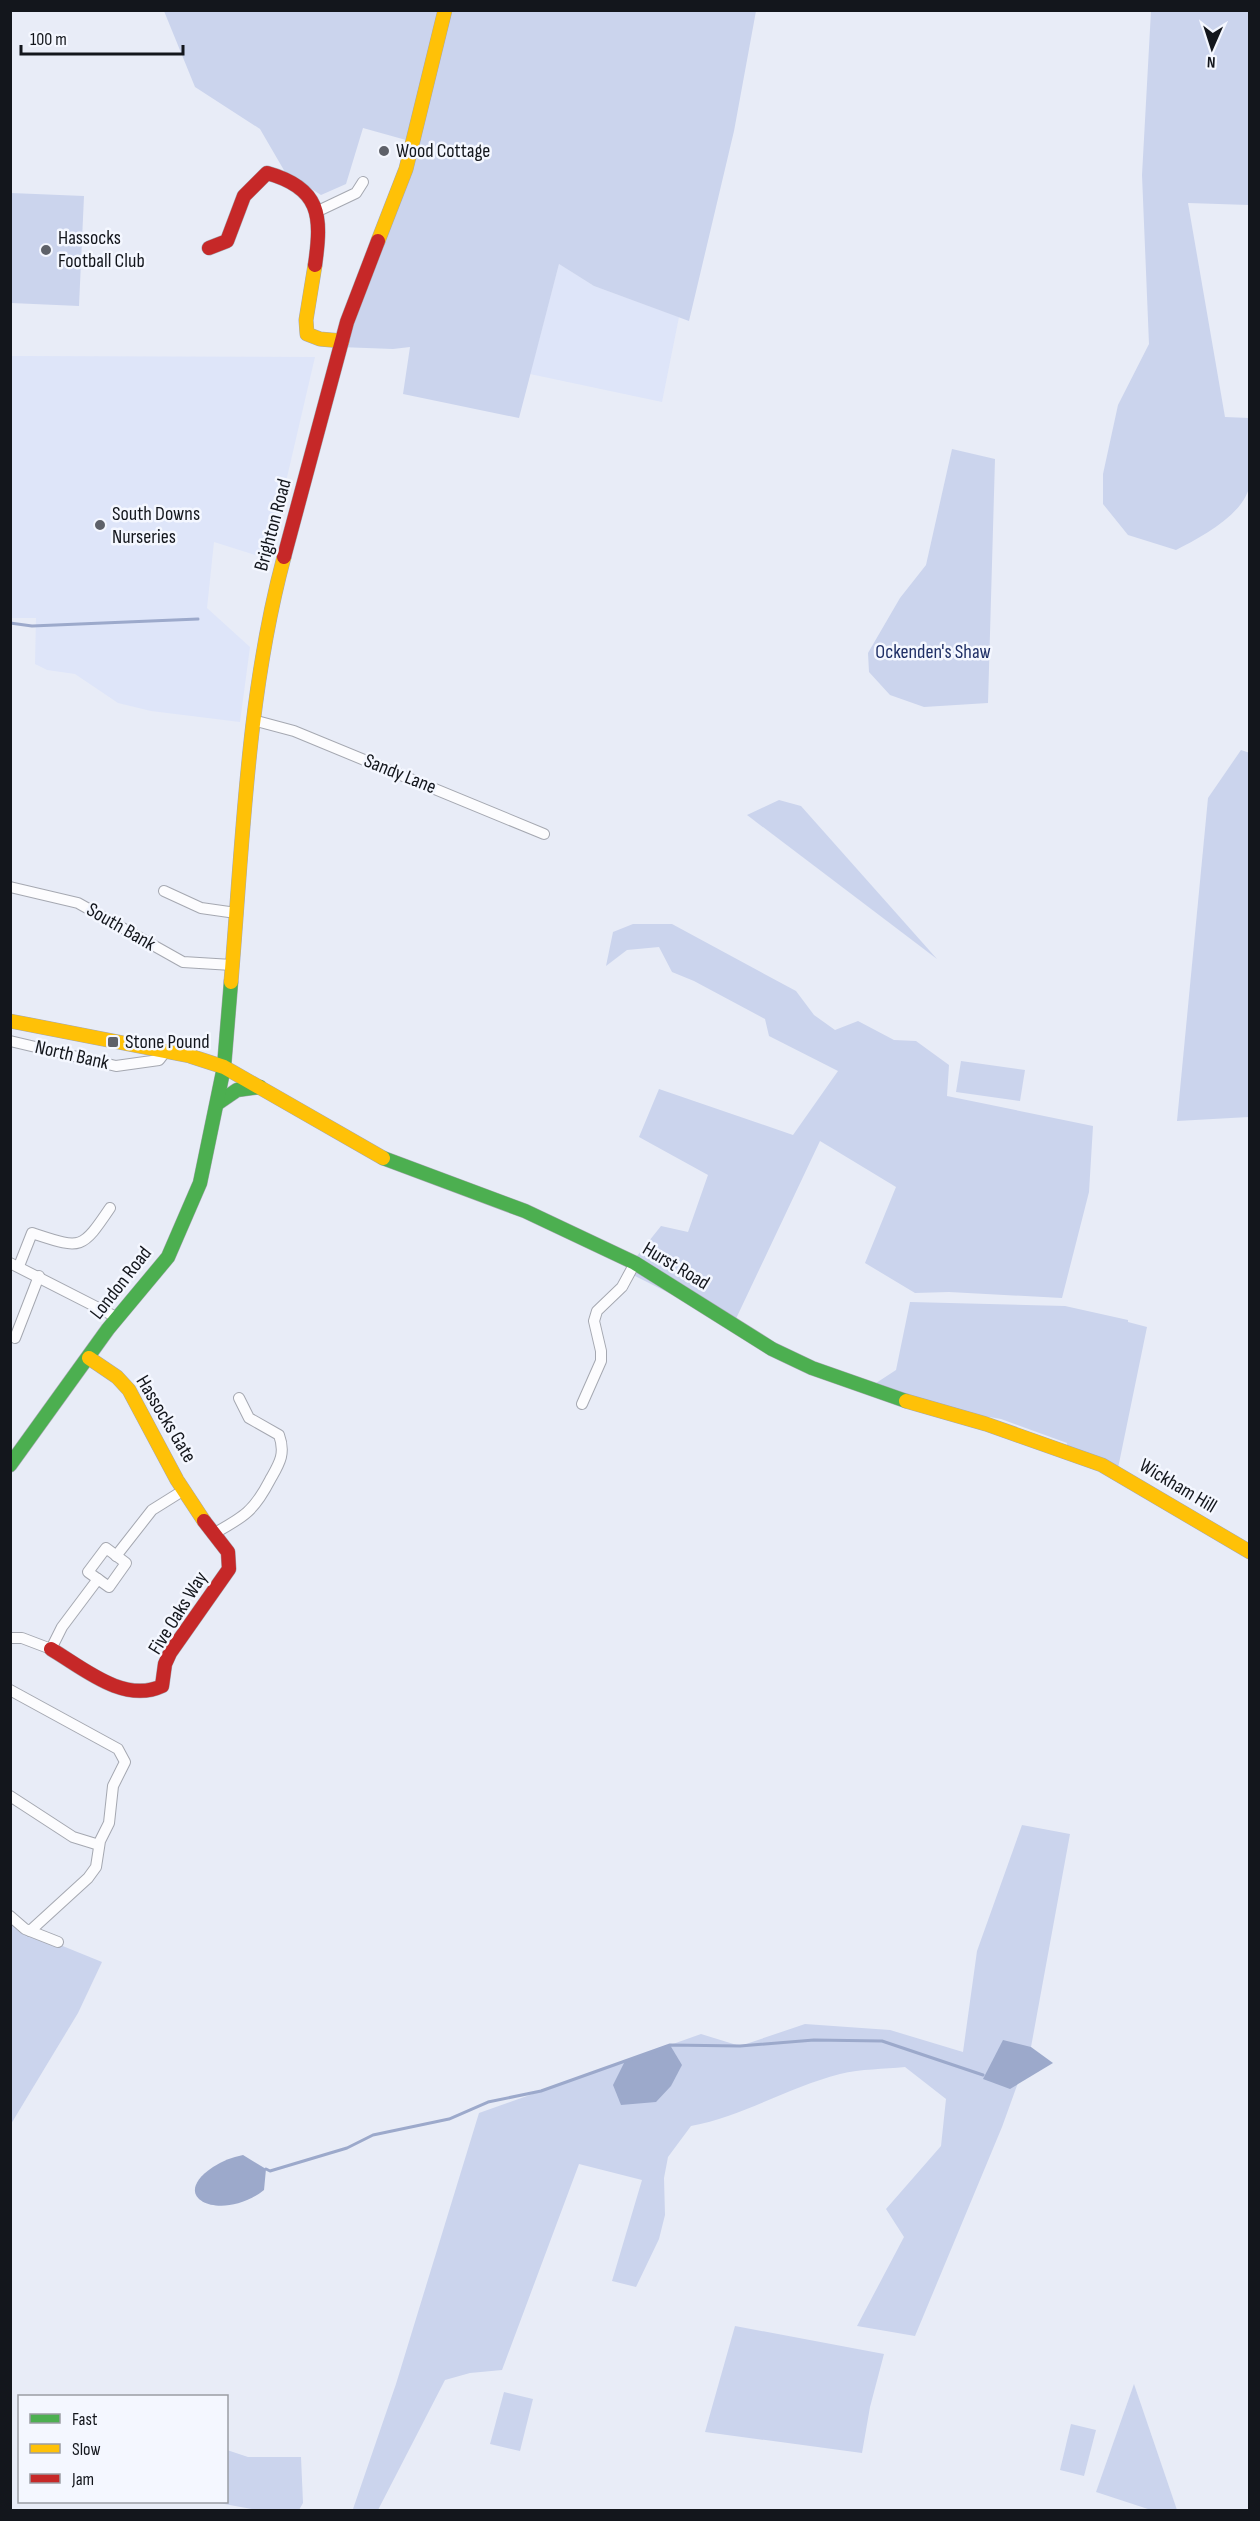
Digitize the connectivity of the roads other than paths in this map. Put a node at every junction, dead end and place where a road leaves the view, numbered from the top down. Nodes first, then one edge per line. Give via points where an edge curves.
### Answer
1 (445, 10) edge
2 (363, 182) dead end
3 (316, 212) junction
4 (209, 248) dead end
5 (342, 341) junction
6 (253, 720) junction
7 (544, 834) dead end
8 (10, 886) edge
9 (164, 891) dead end
10 (236, 913) junction
11 (232, 964) junction
12 (10, 1021) edge
13 (10, 1041) edge
14 (166, 1051) junction
15 (224, 1067) junction
16 (260, 1087) junction
17 (218, 1103) junction
18 (110, 1208) dead end
19 (635, 1263) junction
20 (15, 1264) edge
21 (39, 1276) junction
22 (118, 1318) junction
23 (15, 1338) dead end
24 (89, 1358) junction
25 (239, 1398) dead end
26 (582, 1404) dead end
27 (10, 1465) edge
28 (1117, 1473) joint
29 (184, 1490) junction
30 (213, 1534) junction
31 (1250, 1552) edge
32 (116, 1556) junction
33 (98, 1579) junction
34 (10, 1638) edge
35 (51, 1650) junction
36 (10, 1690) edge
37 (10, 1796) edge
38 (99, 1845) junction
39 (10, 1916) edge
40 (30, 1931) junction
41 (58, 1942) dead end

1 - 5 main road, Brighton Road via 406,169
2 - 3 street via 356,193
3 - 4 main road via 296,183 267,173 244,196 227,241
3 - 5 main road via 319,221 307,334
5 - 6 main road, Brighton Road via 269,613
6 - 7 street, Sandy Lane via 294,731
6 - 10 main road, Brighton Road
8 - 11 street, South Bank via 78,903 183,962
9 - 10 street via 201,908
10 - 11 main road, Brighton Road
11 - 15 main road, Brighton Road
12 - 14 main road, Hurst Road
13 - 14 street, North Bank via 116,1066 159,1060
14 - 15 main road, Hurst Road
15 - 16 main road, Hurst Road
15 - 17 main road, London Road
16 - 17 main road via 237,1090
16 - 19 main road, Hurst Road via 384,1158 525,1211
17 - 22 main road, London Road via 200,1183 168,1257
18 - 20 street via 90,1237 79,1243 66,1244 32,1233
19 - 26 street via 622,1287 597,1311 594,1321 601,1361
19 - 28 main road, Hurst Road via 753,1337 812,1368 1066,1451
20 - 21 street
21 - 22 street
21 - 23 street
22 - 24 main road, London Road
24 - 27 main road, London Road
24 - 29 main road, Hassocks Gate via 129,1390
25 - 30 street via 249,1418 279,1435 282,1456 255,1506
28 - 31 main road, Wickham Hill
29 - 30 main road, Five Oaks Way
29 - 32 street, Hassocks Gate via 152,1510
30 - 35 main road, Five Oaks Way via 230,1552 229,1569 170,1653 162,1686 157,1690 117,1688
32 - 33 street via 126,1563 109,1587
32 - 33 street via 105,1548 88,1572
33 - 35 street
34 - 35 street via 22,1638
36 - 38 street via 103,1740 124,1757 126,1762 112,1786 109,1823
37 - 38 street via 73,1837
38 - 40 street via 96,1867 88,1878
39 - 40 street
40 - 41 street

